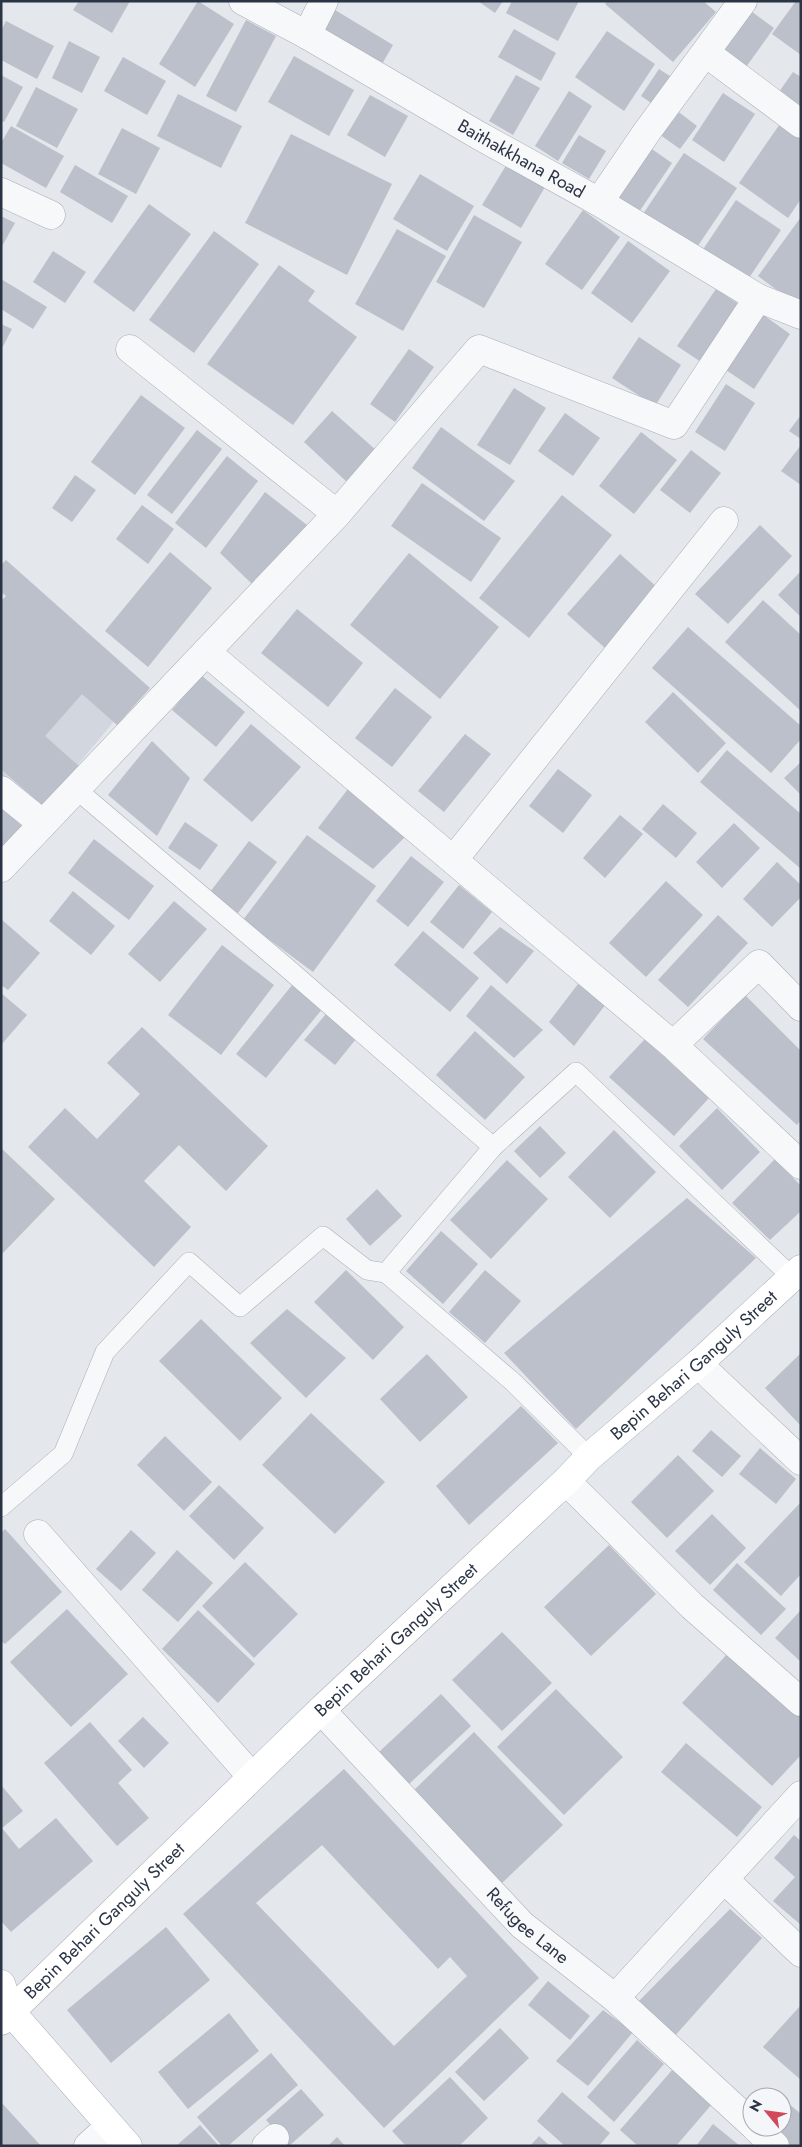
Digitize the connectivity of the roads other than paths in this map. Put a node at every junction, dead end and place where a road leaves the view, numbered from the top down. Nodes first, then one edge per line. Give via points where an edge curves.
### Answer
1 (243, 1) edge
2 (324, 1) edge
3 (742, 2) edge
4 (307, 35) junction
5 (706, 53) junction
6 (801, 124) edge
7 (1, 192) edge
8 (599, 202) junction
9 (51, 215) dead end
10 (758, 298) junction
11 (801, 315) edge
12 (130, 348) dead end
13 (337, 514) junction
14 (724, 521) dead end
15 (206, 652) junction
16 (1, 790) edge
17 (76, 790) junction
18 (42, 824) junction
19 (454, 859) junction
20 (1, 868) edge
21 (801, 1007) edge
22 (673, 1045) junction
23 (493, 1147) junction
24 (801, 1165) edge
25 (386, 1273) junction
26 (796, 1273) edge
27 (698, 1364) junction
28 (589, 1457) junction
29 (801, 1461) edge
30 (566, 1481) junction
31 (1, 1507) edge
32 (38, 1534) dead end
33 (801, 1702) edge
34 (321, 1710) junction
35 (252, 1777) junction
36 (801, 1795) edge
37 (725, 1880) junction
38 (801, 1953) edge
39 (1, 1984) edge
40 (616, 1998) junction
41 (6, 2017) edge
42 (742, 2115) edge
43 (110, 2126) junction
44 (766, 2137) edge
45 (88, 2146) edge
46 (128, 2146) edge
47 (775, 2146) edge

1 - 4 street, Baithakkhana Road
2 - 4 street
3 - 5 street
4 - 8 street, Baithakkhana Road
5 - 6 street
5 - 8 street
7 - 9 street
8 - 10 street, Baithakkhana Road
10 - 11 street, Baithakkhana Road
10 - 13 street via 674,426 479,349
12 - 13 street
13 - 15 street
14 - 19 street
15 - 17 street
15 - 19 street
16 - 18 street
17 - 18 street
17 - 23 lane
18 - 20 street
19 - 22 street
21 - 22 street via 759,964
22 - 24 street
23 - 25 lane
23 - 26 lane via 576,1072
25 - 28 lane via 513,1382
25 - 31 lane via 367,1270 323,1236 240,1307 190,1262 105,1352 62,1454
26 - 27 street, Bepin Behari Ganguly Street
27 - 28 street, Bepin Behari Ganguly Street
27 - 29 street
28 - 30 street, Bepin Behari Ganguly Street
30 - 33 street via 692,1606
30 - 34 street, Bepin Behari Ganguly Street
32 - 35 street
34 - 35 street, Bepin Behari Ganguly Street
34 - 40 street, Refugee Lane via 522,1925
35 - 41 street, Bepin Behari Ganguly Street
36 - 37 street
37 - 38 street
37 - 40 street
39 - 41 street
40 - 42 street, Refugee Lane
41 - 43 street
43 - 45 street
43 - 46 street
44 - 47 street

